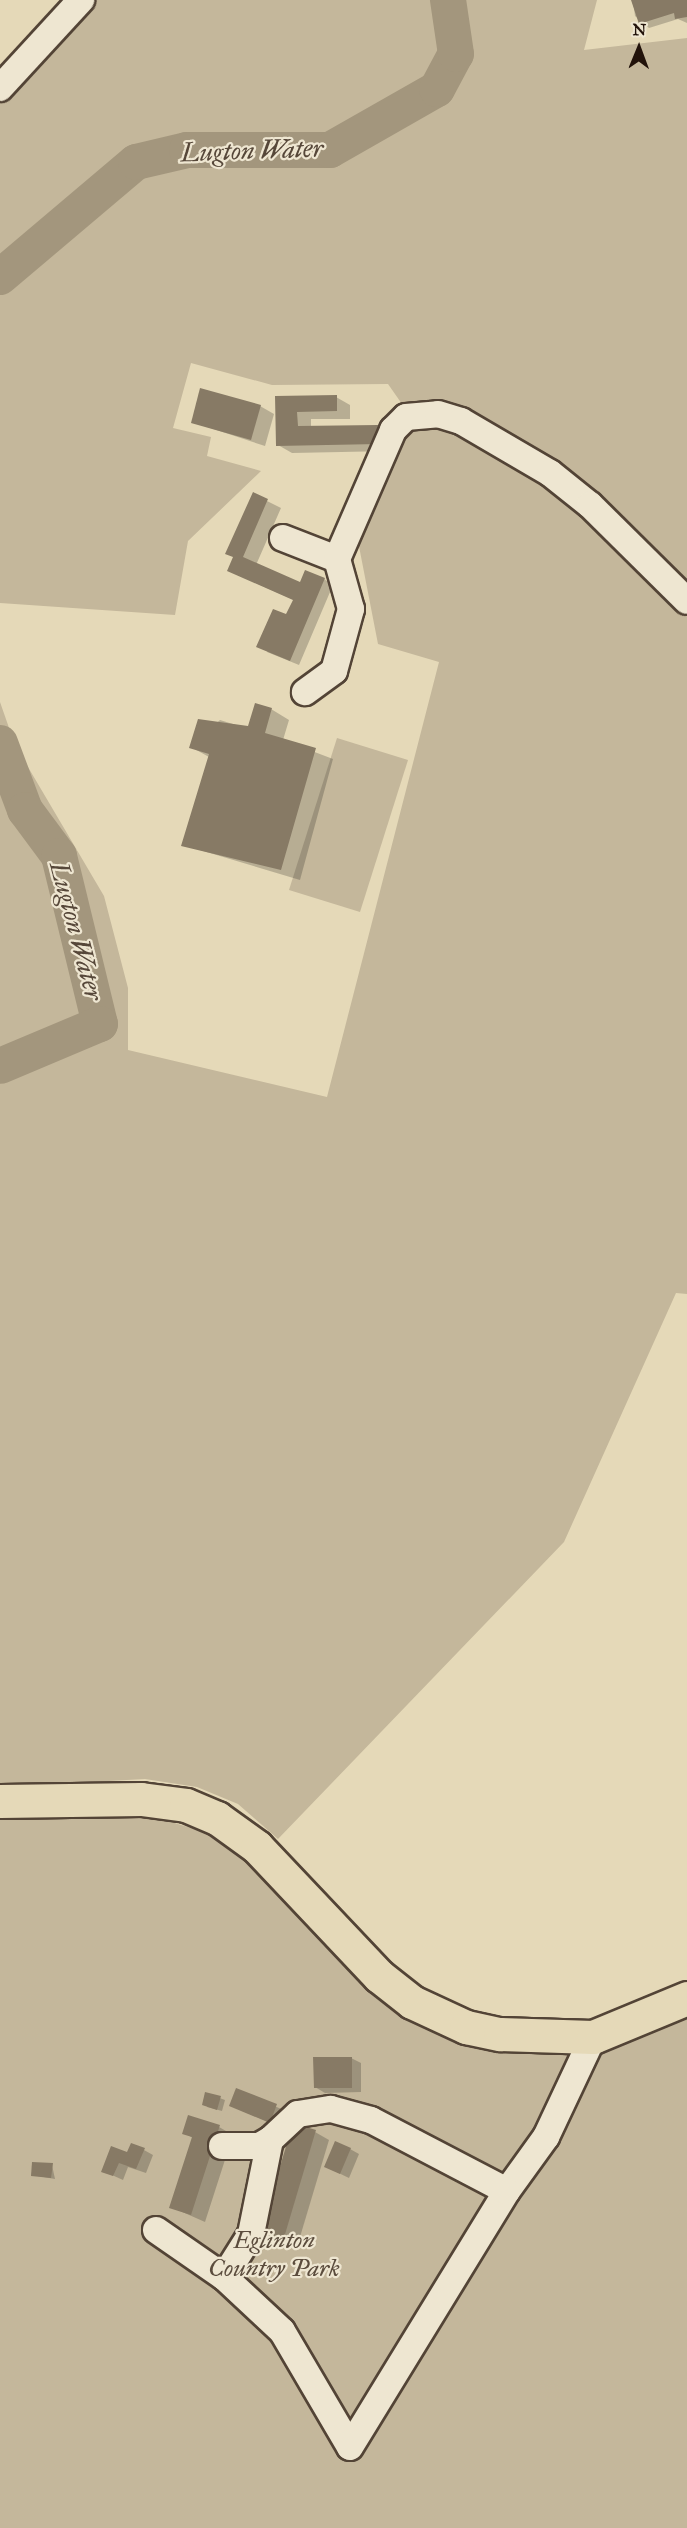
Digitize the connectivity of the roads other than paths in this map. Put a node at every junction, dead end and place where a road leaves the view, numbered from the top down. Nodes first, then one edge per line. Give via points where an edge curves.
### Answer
1 (81, 0) edge
2 (0, 88) edge
3 (283, 538) dead end
4 (337, 559) junction
5 (687, 601) edge
6 (305, 692) dead end
7 (0, 1801) edge
8 (687, 1998) edge
9 (593, 2037) junction
10 (270, 2140) junction
11 (222, 2146) dead end
12 (507, 2191) junction
13 (156, 2230) dead end
14 (224, 2277) junction

1 - 2 street
3 - 4 street
4 - 5 street via 393,430 406,417 438,414 461,421 550,473 590,504
4 - 6 street via 351,609 347,631 334,671
7 - 9 main road via 87,1798 186,1805 217,1818 257,1847 350,1948 412,2002 466,2027 500,2034
8 - 9 main road
9 - 12 street via 546,2137
10 - 11 street via 259,2146
10 - 12 street via 298,2114 331,2109 371,2120
10 - 14 street via 250,2234
12 - 14 street via 350,2447 282,2331
13 - 14 street

